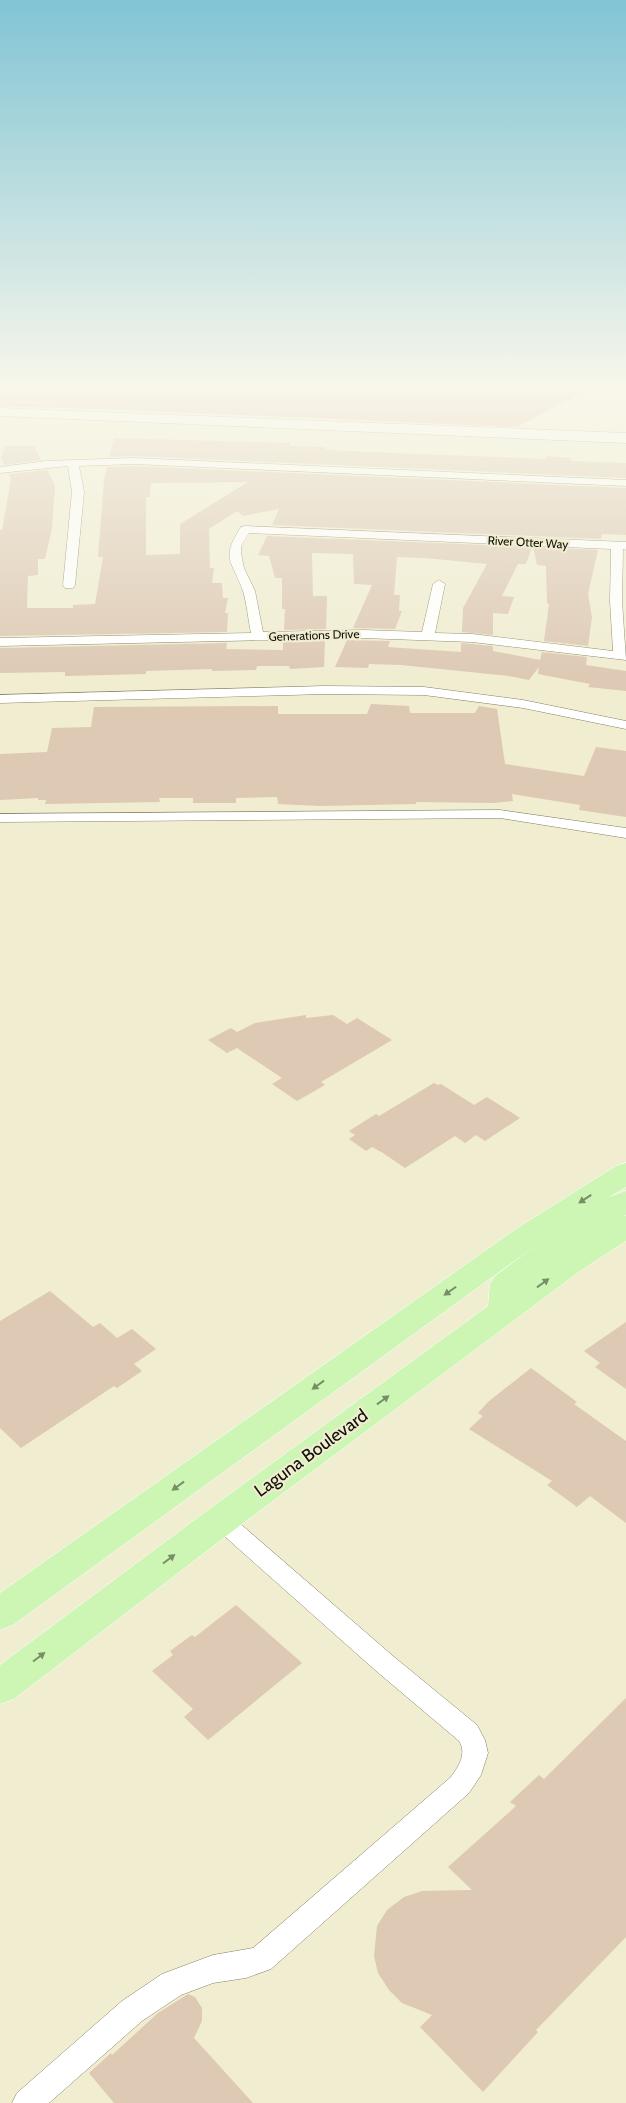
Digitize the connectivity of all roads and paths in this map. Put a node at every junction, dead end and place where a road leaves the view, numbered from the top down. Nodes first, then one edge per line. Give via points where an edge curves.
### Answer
1 (77, 483) edge
2 (622, 546) edge
3 (438, 584) dead end
4 (69, 585) dead end
5 (428, 635) junction
6 (258, 637) junction
7 (0, 642) edge
8 (623, 656) edge
9 (0, 700) edge
10 (626, 725) edge
11 (0, 818) edge
12 (626, 833) edge
13 (626, 1173) edge
14 (626, 1201) edge
15 (626, 1226) edge
16 (504, 1312) junction
17 (221, 1520) junction
18 (0, 1614) edge
19 (0, 1686) edge
20 (27, 2103) edge

1 - 4 street
2 - 6 street, River Otter Way via 246,529 235,546 236,560 249,591
2 - 8 street via 615,601 617,634
3 - 5 street
5 - 6 street, Generations Drive
5 - 8 street, Generations Drive
6 - 7 street, Generations Drive
9 - 10 street via 325,690 424,691 523,704
11 - 12 street via 500,814
13 -> 18 main road via 530,1234
14 - 16 main road via 569,1236 506,1284
16 -> 15 main road, Laguna Boulevard
17 -> 16 main road, Laguna Boulevard
19 -> 17 main road, Laguna Boulevard
17 - 20 street via 468,1732 475,1745 473,1764 460,1784 261,1959 213,1969 172,1984 132,2011

